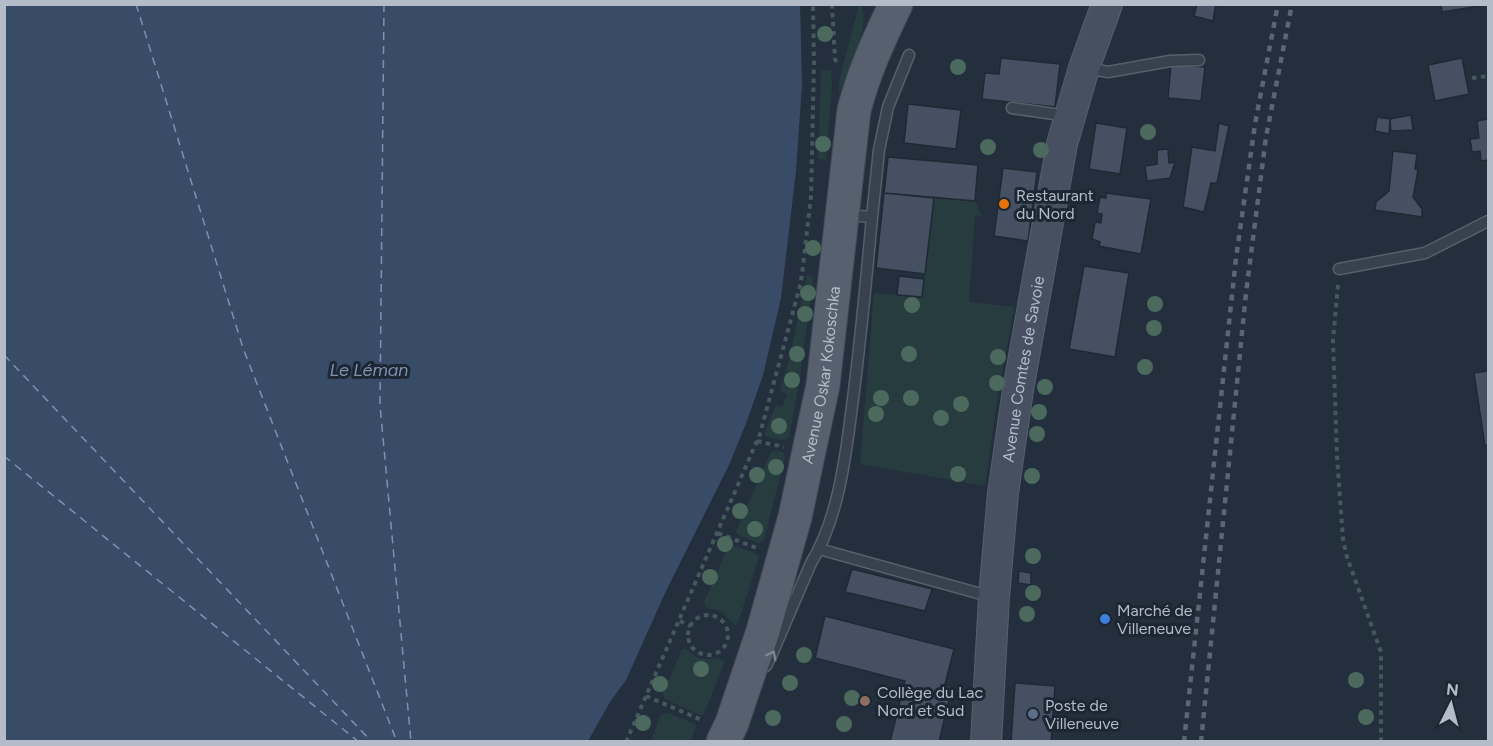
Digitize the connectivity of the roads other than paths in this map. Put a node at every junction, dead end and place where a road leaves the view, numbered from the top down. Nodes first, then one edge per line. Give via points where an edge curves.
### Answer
1 (1107, 4) edge
2 (890, 7) edge
3 (909, 55) dead end
4 (1199, 60) dead end
5 (1084, 68) junction
6 (1012, 108) dead end
7 (1070, 116) junction
8 (857, 216) junction
9 (1488, 221) edge
10 (1340, 269) road end
11 (819, 549) junction
12 (994, 597) junction
13 (720, 729) edge
14 (986, 741) edge

1 - 5 street, Avenue Comtes de Savoie
2 - 8 main road, Avenue Oskar Kokoschka via 854,110
3 - 8 lane via 888,107 879,150
4 - 5 lane via 1108,72
5 - 7 street, Avenue Comtes de Savoie
6 - 7 lane
7 - 12 street, Avenue Comtes de Savoie via 1051,200 1018,390 1002,493
8 - 11 lane via 861,344 845,459
8 - 13 main road, Avenue Oskar Kokoschka via 797,506 763,631
9 - 10 lane via 1425,253
11 - 12 lane
13 -> 11 lane via 772,654
12 - 14 street, Avenue Comtes de Savoie

